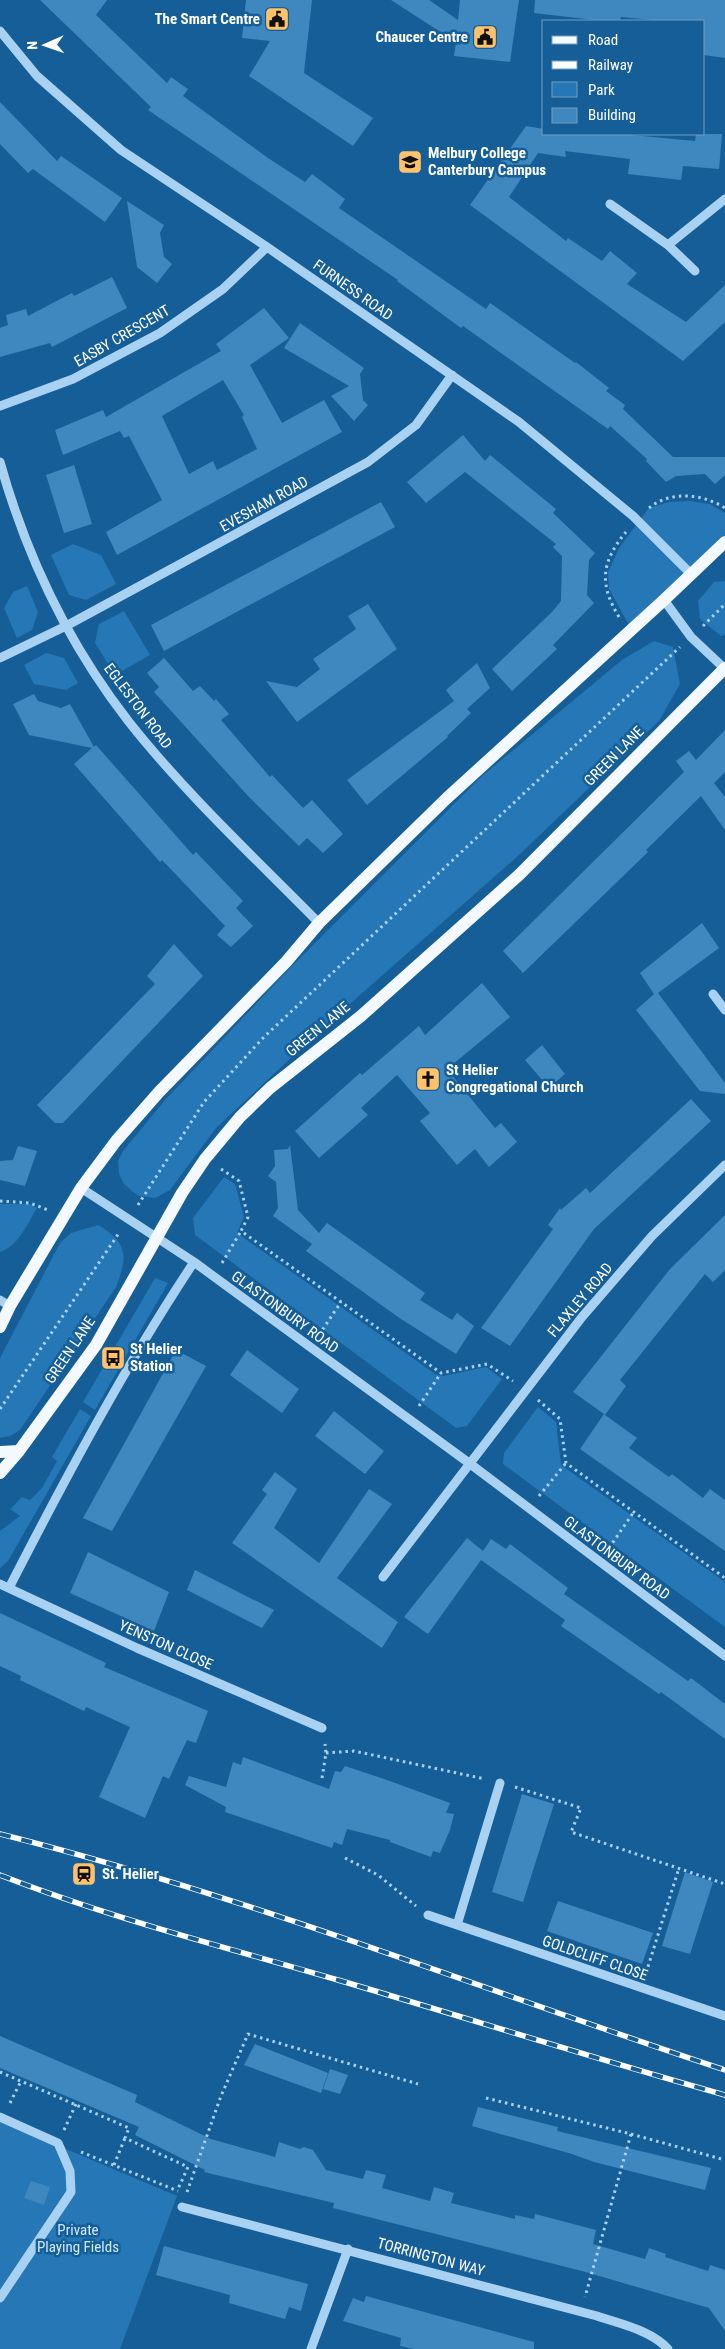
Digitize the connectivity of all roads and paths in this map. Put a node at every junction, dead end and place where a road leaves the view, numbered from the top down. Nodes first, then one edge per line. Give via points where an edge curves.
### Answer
1 (0, 31) edge
2 (725, 199) edge
3 (610, 204) dead end
4 (668, 245) junction
5 (266, 247) junction
6 (694, 270) dead end
7 (452, 375) junction
8 (0, 406) edge
9 (0, 462) edge
10 (725, 543) edge
11 (691, 574) junction
12 (664, 600) junction
13 (725, 604) edge
14 (66, 626) junction
15 (691, 637) junction
16 (0, 658) edge
17 (725, 669) edge
18 (319, 923) junction
19 (713, 994) dead end
20 (725, 1010) edge
21 (205, 1159) junction
22 (725, 1165) edge
23 (81, 1188) junction
24 (0, 1201) edge
25 (64, 1216) junction
26 (128, 1220) junction
27 (241, 1231) junction
28 (156, 1238) junction
29 (194, 1262) junction
30 (213, 1276) junction
31 (341, 1302) junction
32 (5, 1303) edge
33 (0, 1327) edge
34 (311, 1348) junction
35 (441, 1373) junction
36 (526, 1389) junction
37 (0, 1409) edge
38 (410, 1420) junction
39 (19, 1451) junction
40 (0, 1452) edge
41 (469, 1463) junction
42 (566, 1463) junction
43 (0, 1473) edge
44 (529, 1508) junction
45 (633, 1513) junction
46 (599, 1563) junction
47 (383, 1577) dead end
48 (725, 1578) edge
49 (0, 1584) edge
50 (9, 1588) junction
51 (725, 1656) edge
52 (322, 1728) joint
53 (326, 1752) junction
54 (322, 1778) dead end
55 (500, 1783) junction
56 (345, 1858) dead end
57 (679, 1868) junction
58 (725, 1884) edge
59 (428, 1916) joint
60 (456, 1925) junction
61 (641, 1988) junction
62 (725, 2016) edge
63 (0, 2072) edge
64 (21, 2081) junction
65 (418, 2084) dead end
66 (486, 2098) dead end
67 (76, 2104) junction
68 (1, 2118) edge
69 (631, 2134) junction
70 (125, 2138) junction
71 (58, 2143) junction
72 (725, 2160) edge
73 (114, 2165) junction
74 (178, 2189) junction
75 (182, 2206) junction
76 (348, 2249) junction
77 (0, 2298) edge
78 (581, 2312) junction
79 (311, 2349) edge
80 (668, 2349) edge

1 - 5 street, FURNESS ROAD via 37,76 121,150
2 - 4 street
3 - 4 street
4 - 6 street
5 - 7 street, FURNESS ROAD
5 - 8 street, EASBY CRESCENT via 223,288 160,333 73,379
7 - 11 street, FURNESS ROAD via 519,422 633,516
7 - 14 street, EVESHAM ROAD via 416,425 368,462
9 - 14 street, EGLESTON ROAD via 26,540
10 - 11 main road
11 - 12 main road
12 - 15 street
12 - 18 main road via 447,798
13 - 15 path
14 - 16 street, EVESHAM ROAD
14 - 18 street, EGLESTON ROAD via 100,682 158,756
15 - 17 street
15 - 26 path via 264,1037 204,1102
17 - 21 main road, GREEN LANE via 519,875 361,1016 270,1088 240,1117
18 - 23 main road via 286,962 159,1092
19 - 20 street
21 - 27 path via 238,1181 248,1217
21 - 28 main road, GREEN LANE
22 - 36 street, FLAXLEY ROAD via 652,1236 582,1317
23 - 25 main road
23 - 26 street, GLASTONBURY ROAD
24 - 25 path via 30,1202
25 - 32 main road
26 - 28 street, GLASTONBURY ROAD
26 - 37 path
27 - 30 path
27 - 31 path
28 - 29 street, GLASTONBURY ROAD
28 - 39 main road, GREEN LANE via 96,1345
29 - 30 street, GLASTONBURY ROAD
29 - 50 street via 165,1305 66,1476
30 - 34 street, GLASTONBURY ROAD
31 - 34 path
31 - 35 path
32 - 33 main road
34 - 38 street, GLASTONBURY ROAD
35 - 36 path via 487,1364
35 - 38 path
36 - 41 street, FLAXLEY ROAD
36 - 42 path via 560,1419
38 - 41 street, GLASTONBURY ROAD
39 - 40 main road
39 - 43 main road, GREEN LANE
41 - 44 street, GLASTONBURY ROAD
41 - 47 street
42 - 44 path
42 - 45 path
44 - 46 street, GLASTONBURY ROAD
45 - 46 path
45 - 48 path
46 - 51 street, GLASTONBURY ROAD
49 - 50 street, YENSTON CLOSE
50 - 52 street, YENSTON CLOSE via 137,1648
52 - 53 path
53 - 54 path
53 - 55 path via 354,1751
55 - 57 path via 580,1808 572,1832
55 - 60 street
56 - 59 path via 378,1875
57 - 58 path
57 - 61 path
59 - 60 street, GOLDCLIFF CLOSE
60 - 61 street, GOLDCLIFF CLOSE
61 - 62 street, GOLDCLIFF CLOSE
63 - 64 path
64 - 67 path
64 - 68 path
65 - 75 path via 248,2034 221,2096
66 - 69 path
67 - 70 path via 129,2128
67 - 71 path
68 - 71 street
69 - 72 path
69 - 78 path
70 - 73 path
70 - 74 path via 188,2167
71 - 73 path
71 - 77 street via 70,2171 71,2192
73 - 74 path
74 - 75 path
75 - 76 street, TORRINGTON WAY
76 - 78 street, TORRINGTON WAY
76 - 79 street
78 - 80 street, TORRINGTON WAY via 638,2330

